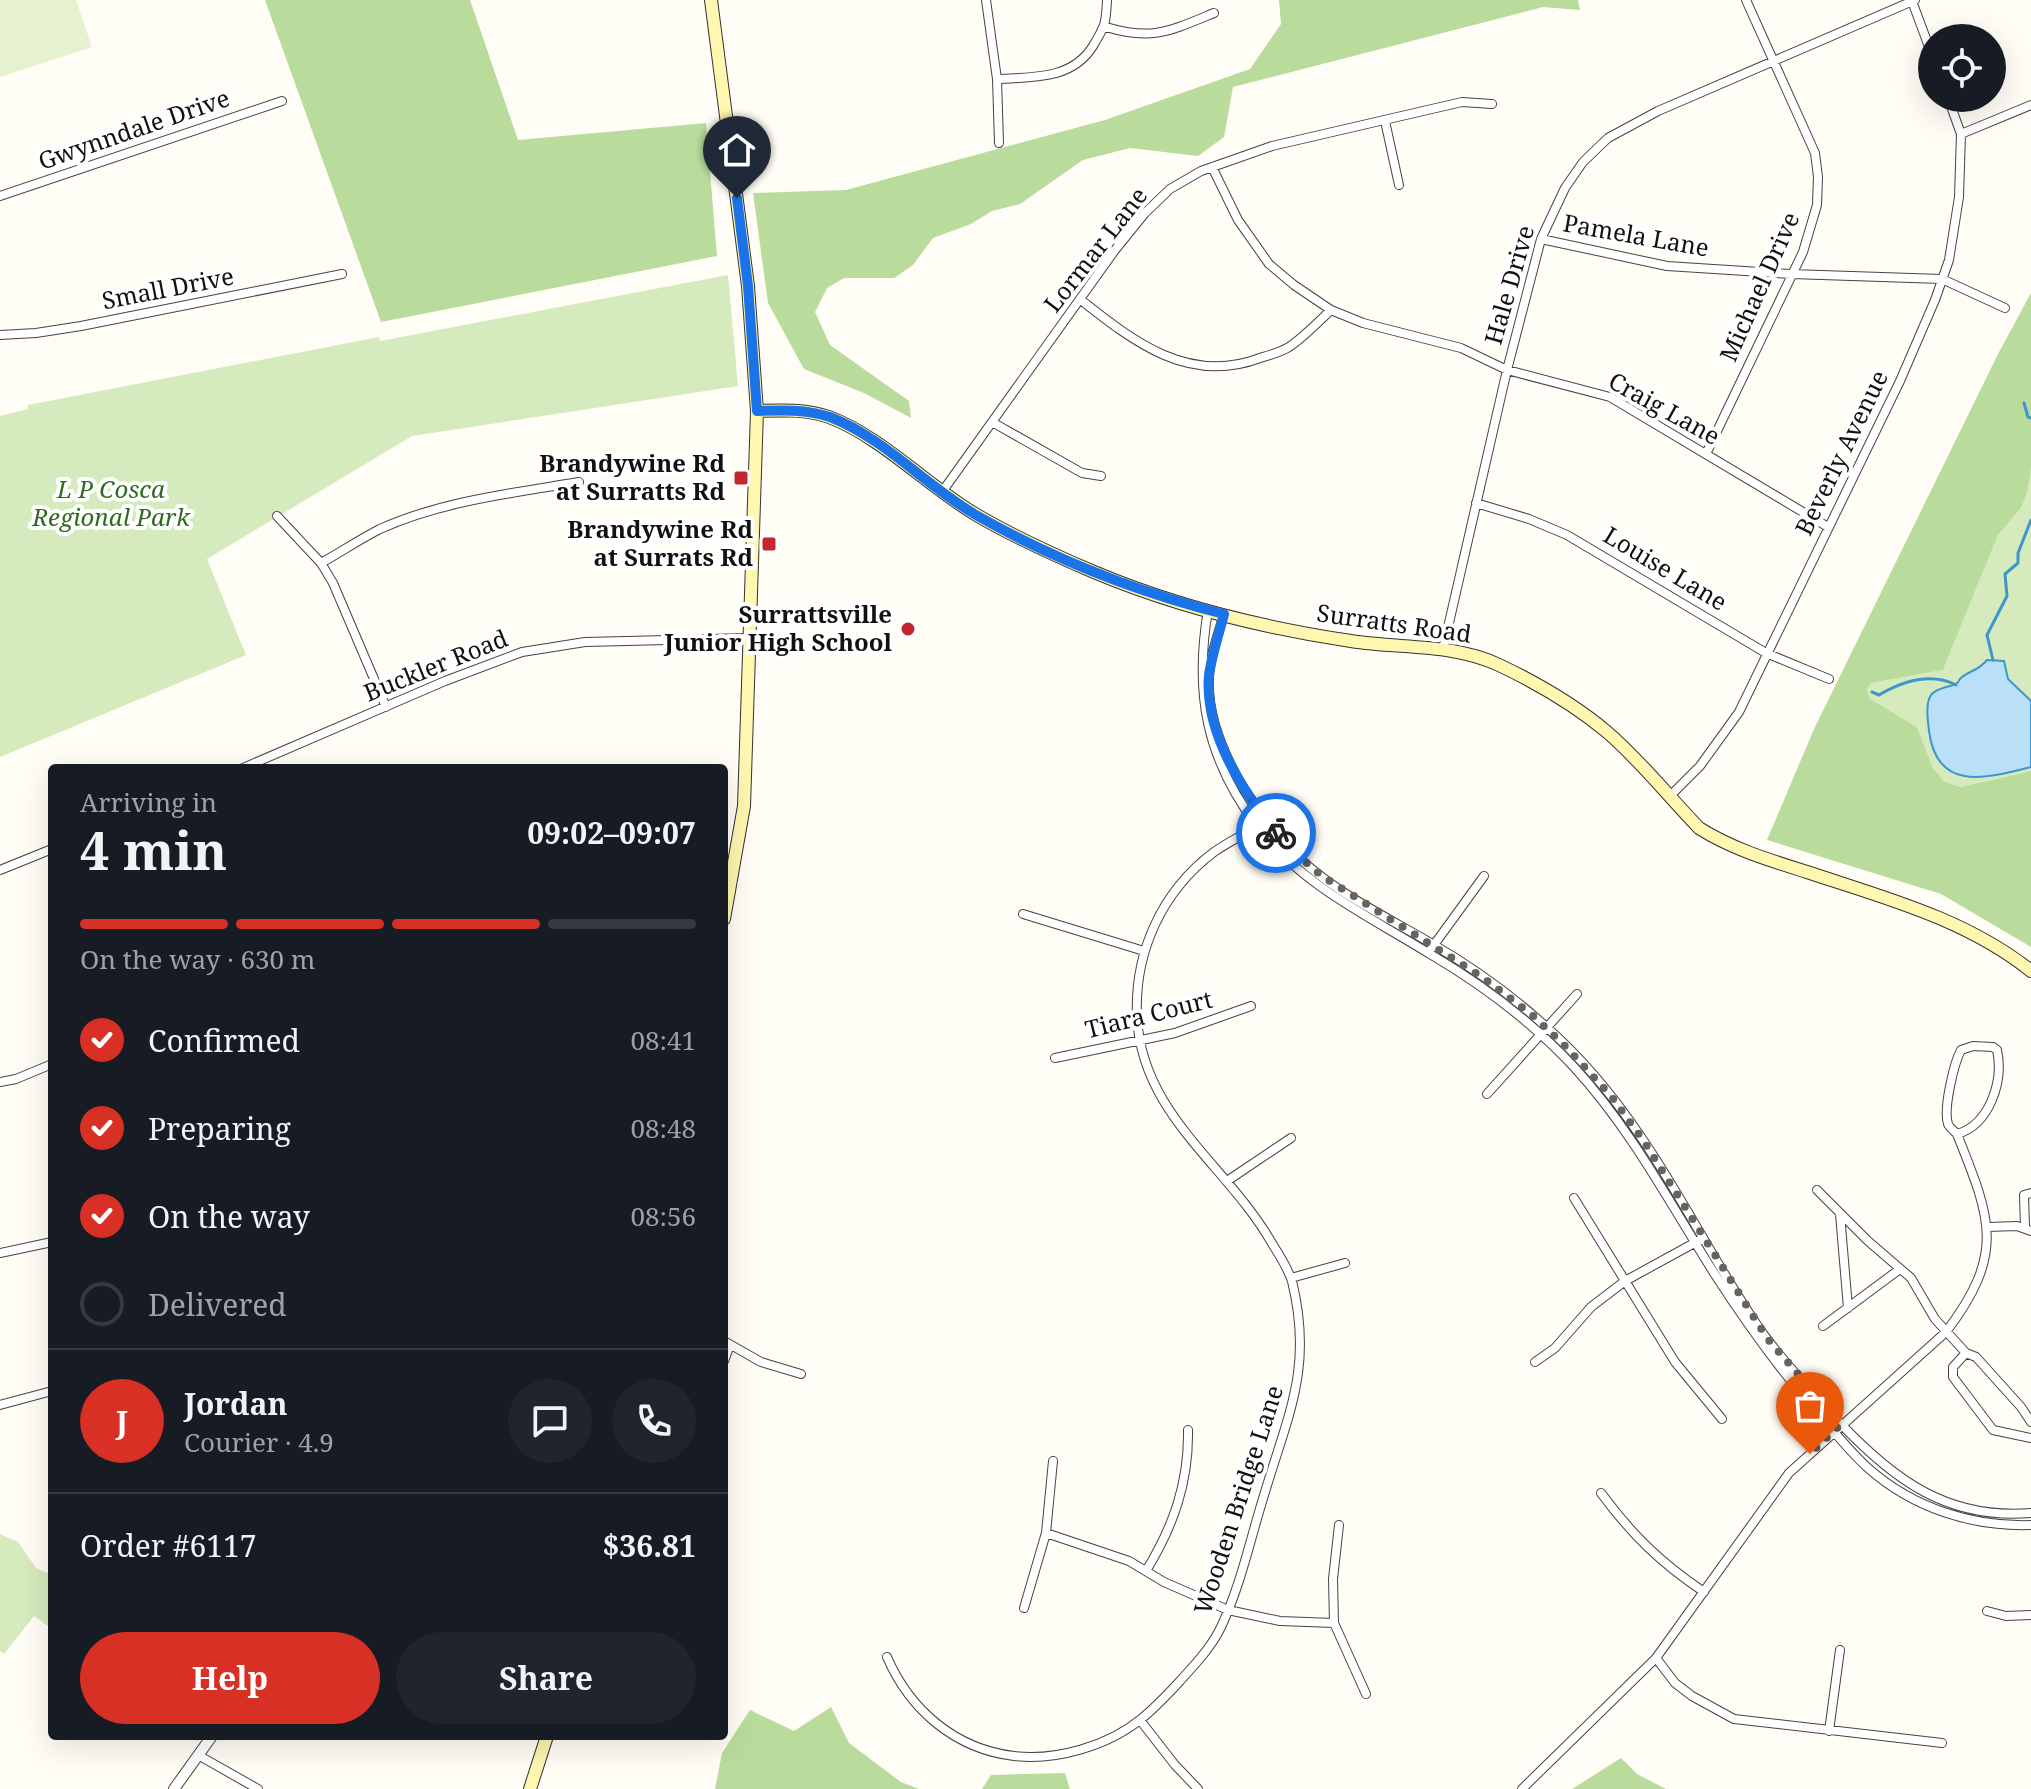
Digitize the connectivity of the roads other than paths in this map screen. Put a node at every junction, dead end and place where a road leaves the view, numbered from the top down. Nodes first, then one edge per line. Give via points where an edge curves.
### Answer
1 (711, 0) edge
2 (986, 0) edge
3 (1107, 0) edge
4 (1746, 0) edge
5 (1914, 1) edge
6 (1214, 13) dead end
7 (1922, 24) edge
8 (1106, 27) junction
9 (1773, 63) junction
10 (997, 79) junction
11 (282, 101) dead end
12 (1492, 104) dead end
13 (2031, 105) edge
14 (1953, 112) edge
15 (1385, 121) junction
16 (1961, 134) junction
17 (999, 143) dead end
18 (1212, 167) junction
19 (1399, 185) dead end
20 (0, 196) edge
21 (1541, 239) junction
22 (342, 274) dead end
23 (1791, 274) junction
24 (1942, 279) junction
25 (1081, 300) junction
26 (2005, 308) dead end
27 (1331, 310) junction
28 (0, 335) edge
29 (1507, 370) junction
30 (757, 411) junction
31 (992, 422) junction
32 (1706, 454) junction
33 (1101, 476) dead end
34 (579, 482) dead end
35 (942, 492) junction
36 (1476, 503) junction
37 (277, 516) dead end
38 (1828, 527) junction
39 (321, 563) junction
40 (1208, 610) junction
41 (1224, 614) junction
42 (750, 638) junction
43 (1443, 649) junction
44 (1766, 653) junction
45 (1829, 679) dead end
46 (386, 707) junction
47 (252, 764) edge
48 (1670, 796) junction
49 (1266, 820) junction
50 (1257, 826) junction
51 (48, 851) edge
52 (0, 870) edge
53 (1484, 876) dead end
54 (728, 896) edge
55 (1023, 914) dead end
56 (1431, 949) junction
57 (1144, 951) junction
58 (2031, 971) edge
59 (1577, 994) dead end
60 (1251, 1006) dead end
61 (1544, 1031) junction
62 (1140, 1042) junction
63 (1055, 1058) dead end
64 (48, 1066) edge
65 (0, 1082) edge
66 (1487, 1094) dead end
67 (1957, 1134) junction
68 (1291, 1138) dead end
69 (1227, 1181) junction
70 (1817, 1190) dead end
71 (2031, 1193) edge
72 (1574, 1198) dead end
73 (1840, 1213) junction
74 (1988, 1227) junction
75 (2028, 1229) edge
76 (1699, 1240) junction
77 (48, 1243) edge
78 (0, 1253) edge
79 (1345, 1263) dead end
80 (1900, 1269) junction
81 (1291, 1278) junction
82 (1625, 1281) junction
83 (1848, 1308) junction
84 (1823, 1326) dead end
85 (1946, 1332) junction
86 (728, 1344) edge
87 (1966, 1353) junction
88 (1535, 1362) dead end
89 (801, 1374) dead end
90 (48, 1392) edge
91 (0, 1405) edge
92 (1722, 1419) dead end
93 (2031, 1422) edge
94 (1841, 1424) junction
95 (1188, 1430) dead end
96 (1834, 1431) junction
97 (2031, 1438) edge
98 (1053, 1461) dead end
99 (1601, 1493) dead end
100 (2031, 1513) edge
101 (1339, 1525) dead end
102 (2031, 1525) edge
103 (1046, 1533) junction
104 (1146, 1571) junction
105 (1704, 1592) junction
106 (1024, 1608) dead end
107 (1228, 1610) junction
108 (1987, 1611) dead end
109 (2031, 1615) edge
110 (1334, 1623) junction
111 (1840, 1650) dead end
112 (887, 1657) dead end
113 (1656, 1658) junction
114 (1366, 1694) dead end
115 (1140, 1720) junction
116 (1829, 1731) junction
117 (209, 1740) edge
118 (546, 1740) edge
119 (1942, 1743) dead end
120 (198, 1755) junction
121 (174, 1789) edge
122 (258, 1789) edge
123 (530, 1789) edge
124 (1198, 1789) edge
125 (1522, 1789) edge

1 - 30 main road via 748,286
2 - 10 street
3 - 8 street
4 - 9 street, Michael Drive
5 - 7 street
5 - 9 street, Hale Drive
6 - 8 street via 1143,36
8 - 10 street via 1073,68
9 - 21 street, Hale Drive via 1608,138 1565,188
9 - 23 street, Michael Drive via 1809,137 1818,177 1814,222
10 - 17 street
11 - 20 street, Gwynndale Drive
12 - 15 street, Lormar Lane via 1462,102
13 - 16 street
14 - 16 street, Beverly Avenue
15 - 18 street, Lormar Lane via 1272,146
15 - 19 street
16 - 24 street, Beverly Avenue via 1958,219
18 - 25 street, Lormar Lane via 1170,189 1145,213
18 - 27 street, Craig Lane via 1238,220 1269,264
21 - 23 street, Pamela Lane via 1657,265
21 - 29 street, Hale Drive
22 - 28 street, Small Drive via 81,326
23 - 24 street, Pamela Lane
23 - 32 street, Michael Drive
24 - 26 street, Pamela Lane
24 - 38 street, Beverly Avenue via 1900,381
25 - 27 street via 1129,339 1167,358 1207,367 1247,363 1289,347
25 - 31 street, Lormar Lane
27 - 29 street, Craig Lane via 1461,348
29 - 32 street, Craig Lane via 1610,397
29 - 36 street, Hale Drive
30 - 35 main road, Surratts Road via 797,410 828,417 858,431
30 - 42 main road
31 - 33 street via 1082,473
31 - 35 street, Lormar Lane
32 - 38 street, Craig Lane
34 - 39 street via 409,518
35 - 40 main road, Surratts Road via 976,515 1093,571
36 - 43 street, Hale Drive
36 - 44 street, Louise Lane via 1567,535
37 - 39 street
38 - 44 street, Beverly Avenue
39 - 46 street
40 - 41 main road, Surratts Road
40 - 50 street via 1201,662 1205,720 1222,766
41 - 43 main road, Surratts Road via 1354,642
41 - 49 street via 1209,676 1214,718 1232,767
42 - 46 street, Buckler Road via 550,646 496,660
42 - 54 main road via 744,806
43 - 48 main road, Surratts Road via 1500,666 1558,697 1604,730
44 - 45 street, Louise Lane
44 - 48 street, Beverly Avenue via 1729,727
46 - 47 street, Buckler Road
48 - 58 main road, Surratts Road via 1699,828 1743,851 1916,908 1987,940
49 - 50 street, Wooden Bridge Lane
49 - 56 street via 1322,876
50 - 56 street via 1315,883
50 - 57 street, Wooden Bridge Lane via 1215,852 1180,885 1163,907
51 - 52 street
53 - 56 street
55 - 57 street
56 - 61 street
57 - 62 street, Wooden Bridge Lane via 1137,991
59 - 61 street
60 - 62 street, Tiara Court
61 - 66 street
61 - 76 street via 1608,1093 1636,1129
62 - 63 street, Tiara Court
62 - 69 street, Wooden Bridge Lane via 1158,1095
64 - 65 street
67 - 67 street via 1947,1123 1957,1059 1966,1047 1993,1047 2000,1062 1991,1105 1972,1128
67 - 74 street
68 - 69 street
69 - 81 street, Wooden Bridge Lane via 1263,1226
70 - 73 street
71 - 75 street via 2024,1195
72 - 82 street
73 - 80 street
73 - 83 street
74 - 75 street
74 - 85 street via 1976,1285
76 - 82 street
76 - 94 street via 1767,1338
76 - 96 street via 1773,1361
77 - 78 street
79 - 81 street
80 - 83 street
80 - 85 street
81 - 107 street, Wooden Bridge Lane via 1300,1334 1299,1376
82 - 88 street
82 - 92 street via 1675,1362
83 - 84 street
85 - 87 street
85 - 94 street
86 - 89 street via 761,1362
87 - 93 street via 1976,1357
87 - 97 street via 1953,1367 1953,1377 1993,1430
90 - 91 street
94 - 96 street
94 - 100 street via 1878,1462 1936,1497 1977,1510
95 - 104 street via 1178,1509
96 - 102 street via 1880,1478 1928,1506 1977,1522
96 - 105 street via 1776,1489
98 - 103 street
99 - 105 street via 1656,1557
101 - 110 street
103 - 104 street
103 - 106 street
104 - 107 street
105 - 113 street
107 - 110 street via 1280,1621
107 - 115 street, Wooden Bridge Lane via 1210,1645
108 - 109 street
110 - 114 street
111 - 116 street
112 - 115 street, Wooden Bridge Lane via 922,1712 990,1752 1032,1757 1066,1753 1114,1736
113 - 116 street via 1675,1683 1734,1719
113 - 125 street
115 - 124 street
116 - 119 street
117 - 120 street
118 - 123 main road
120 - 121 street
120 - 122 street

